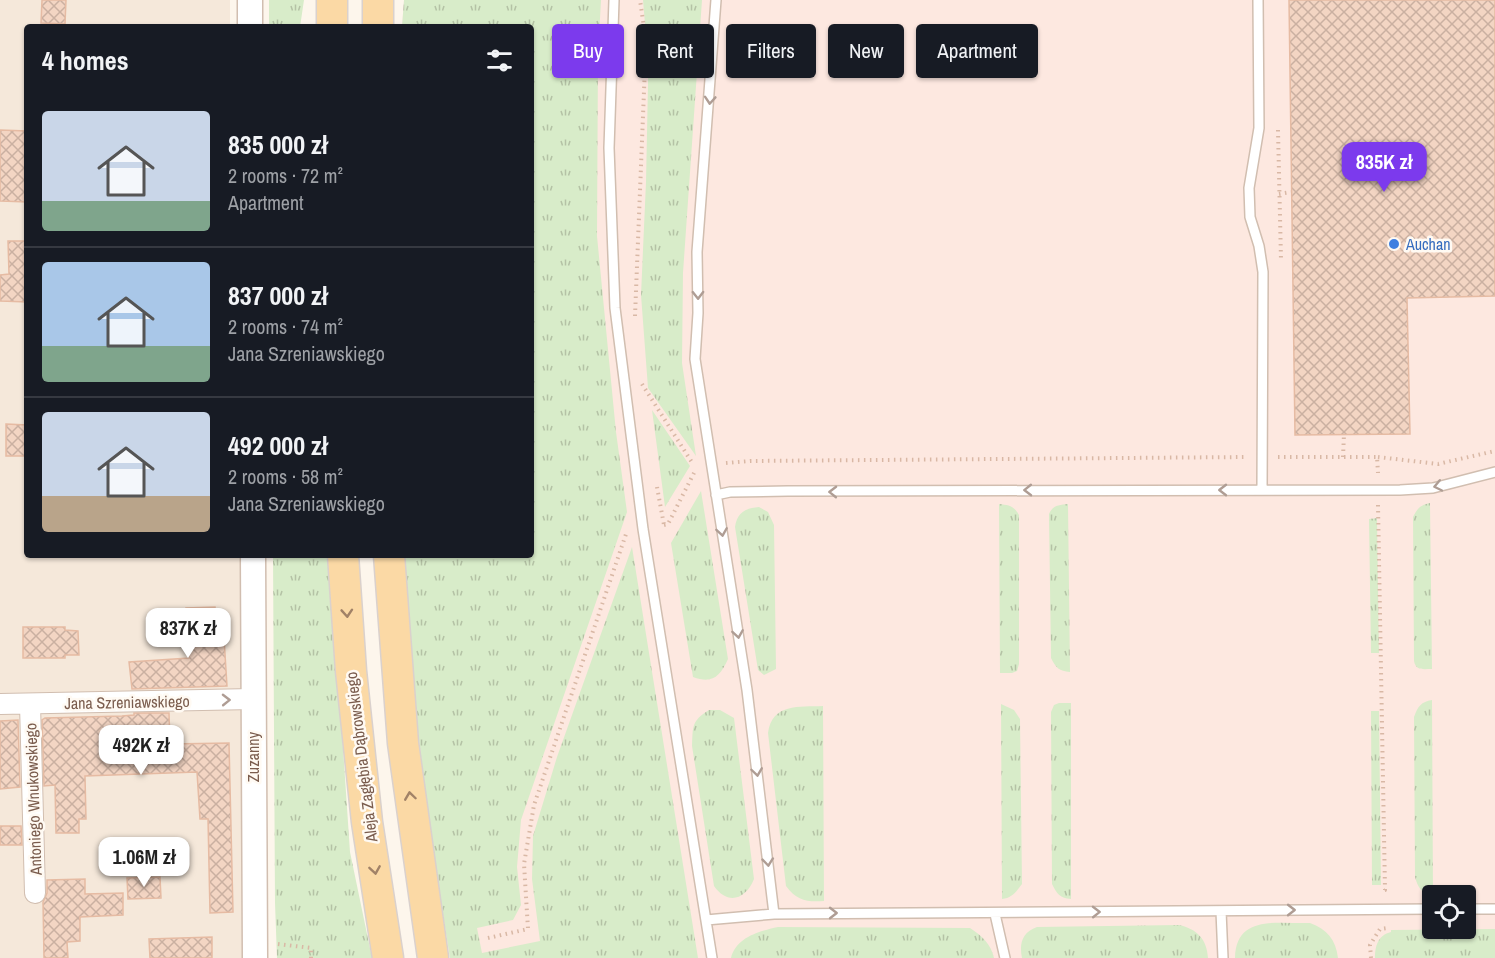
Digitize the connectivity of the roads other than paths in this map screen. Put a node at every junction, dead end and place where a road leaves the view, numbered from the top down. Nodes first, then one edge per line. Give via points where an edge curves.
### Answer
1 (250, 0) edge
2 (332, 0) edge
3 (378, 0) edge
4 (615, 0) edge
5 (716, 0) edge
6 (1258, 0) edge
7 (250, 24) edge
8 (332, 24) edge
9 (378, 24) edge
10 (1495, 472) edge
11 (1262, 490) junction
12 (716, 495) junction
13 (253, 558) edge
14 (343, 558) edge
15 (389, 558) edge
16 (253, 699) junction
17 (0, 704) edge
18 (30, 704) junction
19 (35, 893) dead end
20 (1422, 909) edge
21 (1476, 909) edge
22 (1495, 909) edge
23 (1221, 911) junction
24 (774, 914) junction
25 (995, 914) junction
26 (706, 920) junction
27 (255, 958) edge
28 (388, 958) edge
29 (433, 958) edge
30 (711, 958) edge
31 (1005, 958) edge
32 (1223, 958) edge

1 - 7 street
2 - 8 main road
3 - 9 main road
4 - 26 lane via 609,148 615,308 643,529
5 -> 12 lane via 697,252 695,358
6 - 11 lane via 1259,128 1249,188 1250,217 1263,272
10 -> 11 lane via 1433,488
11 -> 12 lane via 788,491
12 -> 24 lane via 747,690
13 - 16 street, Zuzanny
14 -> 28 main road, Aleja Zagłębia Dąbrowskiego via 367,822
29 -> 15 main road via 403,743
18 -> 16 street, Jana Szreniawskiego
16 - 27 street, Zuzanny
17 - 18 street, Jana Szreniawskiego
18 - 19 street, Antoniego Wnukowskiego
23 -> 20 lane
21 - 22 lane
25 -> 23 lane
23 - 32 lane
24 -> 25 lane
24 - 26 lane
25 - 31 lane
26 - 30 lane

